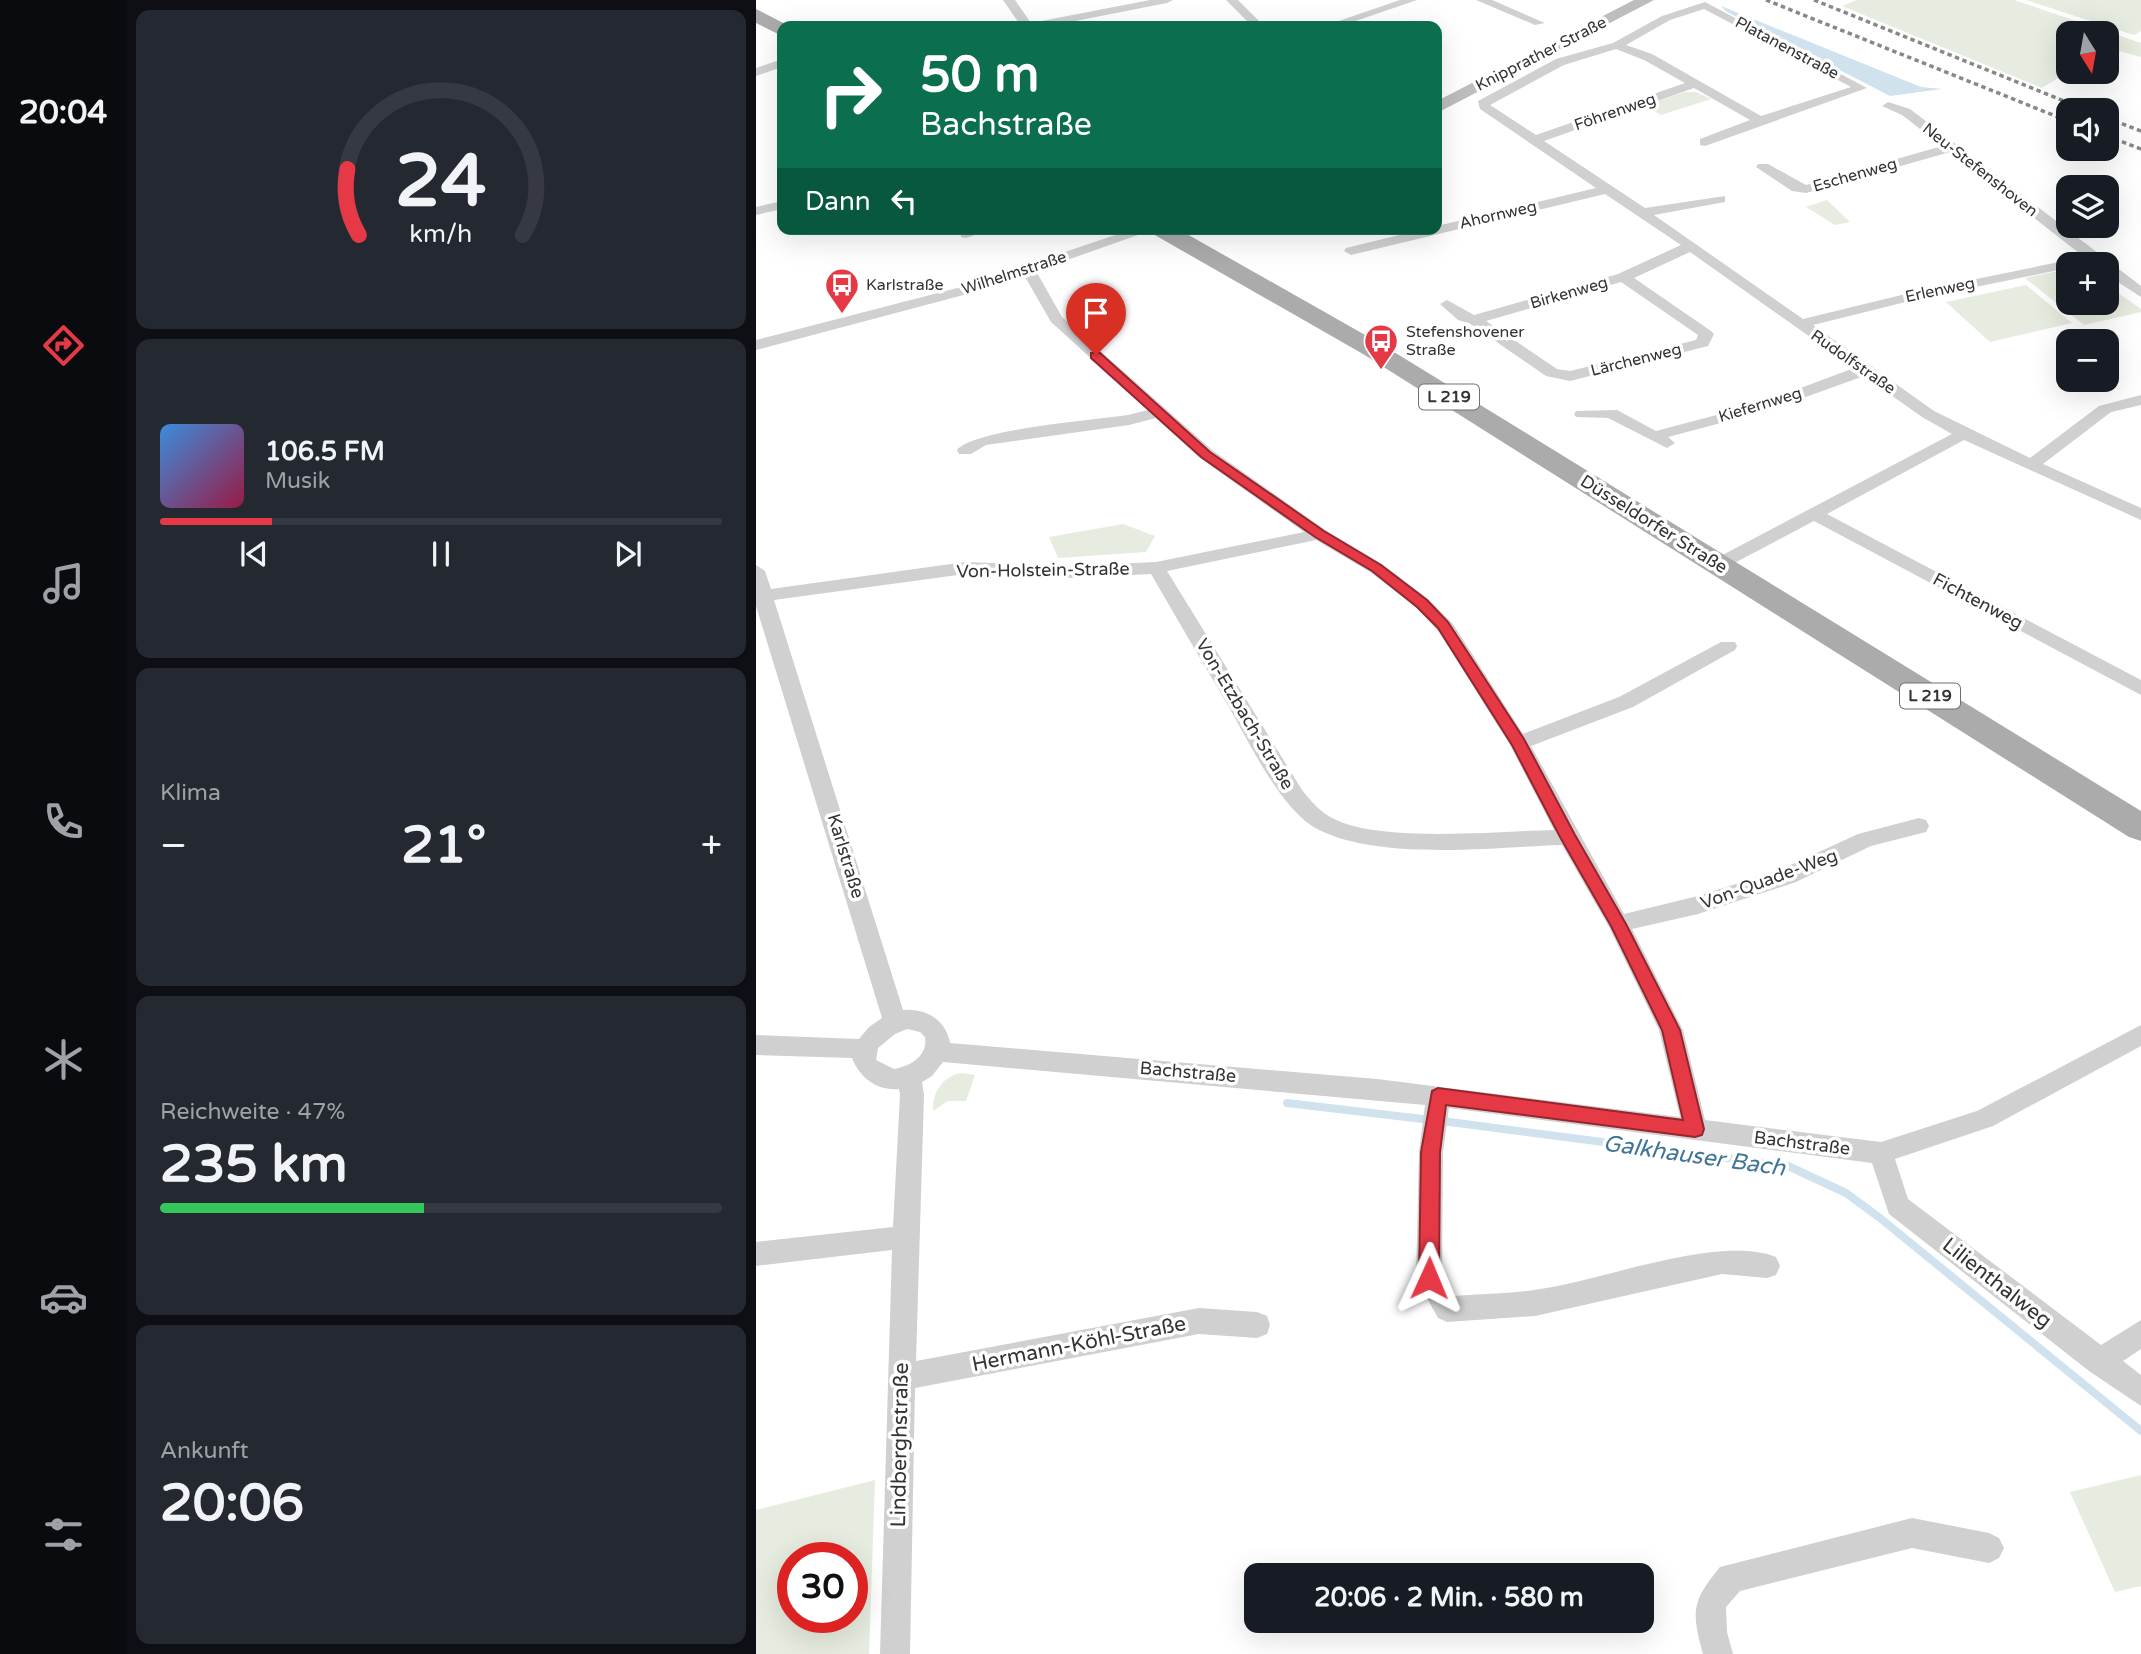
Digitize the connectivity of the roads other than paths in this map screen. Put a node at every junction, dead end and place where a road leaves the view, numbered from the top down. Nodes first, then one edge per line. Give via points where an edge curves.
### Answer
1 (1009, 0) edge
2 (1167, 0) edge
3 (1232, 0) edge
4 (1411, 0) edge
5 (1482, 0) edge
6 (1646, 0) edge
7 (1707, 3) edge
8 (756, 15) edge
9 (1024, 21) edge
10 (1060, 21) edge
11 (1253, 21) edge
12 (1346, 21) edge
13 (1539, 23) dead end
14 (777, 27) edge
15 (1618, 45) junction
16 (777, 66) edge
17 (756, 72) edge
18 (1695, 84) junction
19 (1442, 105) edge
20 (1888, 106) dead end
21 (1760, 121) junction
22 (1534, 140) junction
23 (1706, 142) dead end
24 (1951, 148) junction
25 (1763, 167) dead end
26 (1585, 176) joint
27 (1605, 190) junction
28 (1720, 199) dead end
29 (777, 206) edge
30 (756, 211) edge
31 (1642, 213) junction
32 (1442, 229) edge
33 (1130, 235) edge
34 (1172, 235) edge
35 (1418, 235) edge
36 (1690, 246) junction
37 (1351, 251) dead end
38 (2086, 252) edge
39 (2056, 266) edge
40 (1028, 269) junction
41 (1623, 277) junction
42 (2119, 277) edge
43 (2141, 293) edge
44 (1447, 304) dead end
45 (1474, 320) junction
46 (1800, 324) junction
47 (756, 345) edge
48 (1864, 370) junction
49 (2141, 400) edge
50 (1158, 412) junction
51 (1582, 414) dead end
52 (1964, 434) junction
53 (965, 450) dead end
54 (2032, 464) junction
55 (1815, 514) junction
56 (2141, 515) edge
57 (1319, 534) junction
58 (1719, 564) junction
59 (1156, 568) junction
60 (756, 571) edge
61 (760, 598) edge
62 (1728, 646) dead end
63 (2141, 688) edge
64 (1519, 743) junction
65 (1919, 826) dead end
66 (2141, 828) edge
67 (1568, 837) junction
68 (1618, 924) junction
69 (895, 1021) junction
70 (2141, 1035) edge
71 (756, 1045) edge
72 (865, 1049) junction
73 (937, 1052) junction
74 (909, 1076) junction
75 (1438, 1096) junction
76 (1695, 1129) junction
77 (1881, 1153) junction
78 (905, 1237) junction
79 (756, 1254) edge
80 (1766, 1266) dead end
81 (1257, 1325) dead end
82 (2141, 1333) edge
83 (2099, 1362) junction
84 (901, 1377) junction
85 (2141, 1392) edge
86 (1989, 1548) dead end
87 (895, 1654) edge
88 (1718, 1654) edge

1 - 9 street
2 - 10 street
3 - 11 street
4 - 12 street
5 - 13 street
6 - 19 main road, Knipprather Straße
7 - 15 street, Platanenstraße via 1666,18
7 - 21 street, Platanenstraße via 1861,88
8 - 14 main road
15 - 18 street, Föhrenweg
15 - 22 street, Platanenstraße via 1560,62 1484,101 1484,106
16 - 17 street
18 - 21 street, Föhrenweg
18 - 22 street, Föhrenweg
20 - 24 street, Neu-Stefenshoven via 1906,112
21 - 23 street
22 - 26 street, Platanenstraße
24 - 25 street, Eschenweg via 1806,189
24 - 38 street, Neu-Stefenshoven
26 - 27 street, Rudolfstraße
27 - 31 street, Rudolfstraße
27 - 32 street, Ahornweg
28 - 31 street
29 - 30 street
31 - 36 street, Rudolfstraße
33 - 40 street, Wilhelmstraße
34 - 58 main road, Düsseldorfer Straße / L 219 via 1372,349
35 - 37 street, Ahornweg
36 - 41 street, Birkenweg
36 - 46 street, Rudolfstraße
39 - 46 street, Erlenweg
40 - 47 street, Wilhelmstraße
40 - 50 street via 1056,319
41 - 45 street, Birkenweg
41 - 45 street, Lärchenweg via 1706,334 1703,344 1570,376 1552,373
42 - 43 street
44 - 45 street
46 - 48 street, Rudolfstraße
48 - 51 street, Kiefernweg via 1661,440 1611,413
48 - 52 street, Rudolfstraße
49 - 54 street via 2105,409
50 - 53 street via 982,441
50 - 57 street via 1206,454
52 - 54 street, Rudolfstraße
52 - 55 street
54 - 56 street, Rudolfstraße
55 - 58 street
55 - 63 street, Fichtenweg
57 - 59 street, Von-Holstein-Straße
57 - 64 street via 1376,568 1446,628
58 - 66 main road, Düsseldorfer Straße / L 219
59 - 61 street, Von-Holstein-Straße via 1072,572 965,568
59 - 67 street, Von-Etzbach-Straße via 1279,774 1326,824 1353,834 1408,840
60 - 61 street, Karlstraße
61 - 69 street, Karlstraße
62 - 64 street via 1626,702
64 - 67 street
65 - 68 street, Von-Quade-Weg via 1865,840 1788,876
67 - 68 street
68 - 76 street via 1671,1030
69 - 72 street via 881,1029
69 - 73 street via 930,1024 939,1041
70 - 77 street, Bachstraße via 1984,1119
71 - 72 street
72 - 74 street via 871,1071 895,1079
73 - 74 street via 922,1070
73 - 75 street, Bachstraße
74 - 78 street, Lindberghstraße
75 - 76 street, Bachstraße
75 - 80 street via 1431,1152 1429,1278 1447,1309 1535,1303 1722,1262
76 - 77 street, Bachstraße
77 - 83 street, Lilienthalweg via 1898,1206
78 - 79 street
78 - 84 street, Lindberghstraße
81 - 84 street, Hermann-Köhl-Straße via 1199,1321
82 - 83 street
83 - 85 street, Lilienthalweg
84 - 87 street, Lindberghstraße
86 - 88 street via 1912,1533 1731,1578 1712,1602

